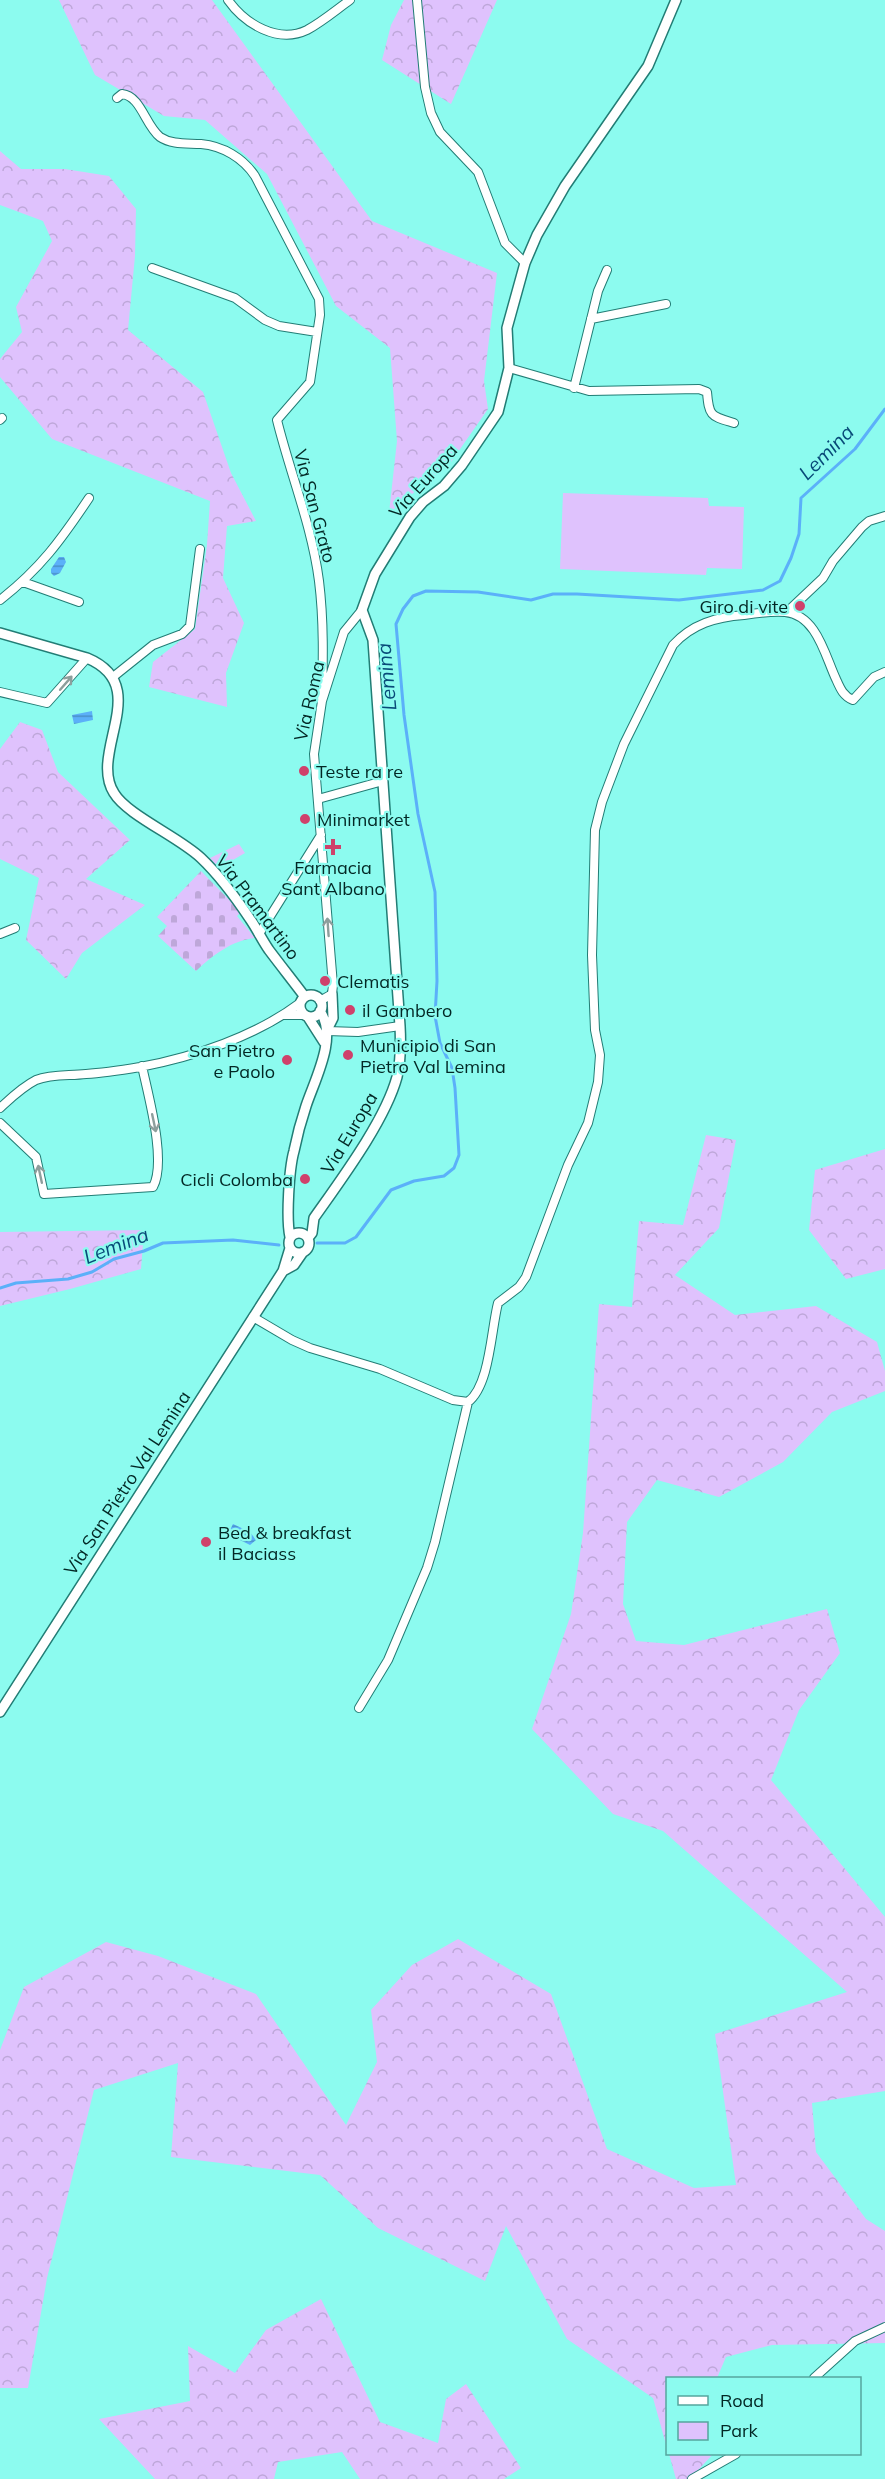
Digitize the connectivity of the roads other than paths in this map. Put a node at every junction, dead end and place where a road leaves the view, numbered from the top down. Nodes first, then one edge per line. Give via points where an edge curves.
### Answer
1 (228, 0) edge
2 (350, 0) edge
3 (417, 0) edge
4 (676, 0) edge
5 (117, 98) dead end
6 (525, 262) junction
7 (152, 268) dead end
8 (607, 270) dead end
9 (666, 304) dead end
10 (591, 319) junction
11 (317, 332) junction
12 (509, 368) junction
13 (574, 388) junction
14 (734, 423) dead end
15 (89, 498) dead end
16 (885, 516) edge
17 (200, 549) dead end
18 (24, 582) junction
19 (0, 600) edge
20 (79, 602) dead end
21 (362, 610) junction
22 (787, 612) junction
23 (0, 633) edge
24 (87, 658) junction
25 (885, 672) edge
26 (113, 677) junction
27 (0, 692) edge
28 (322, 701) junction
29 (383, 781) junction
30 (318, 799) junction
31 (321, 834) junction
32 (15, 928) dead end
33 (0, 934) edge
34 (259, 934) junction
35 (332, 990) junction
36 (303, 1000) junction
37 (320, 1006) junction
38 (285, 1015) junction
39 (306, 1016) junction
40 (400, 1026) junction
41 (327, 1030) junction
42 (324, 1042) junction
43 (142, 1066) junction
44 (0, 1108) edge
45 (0, 1124) edge
46 (314, 1218) junction
47 (294, 1233) junction
48 (308, 1238) junction
49 (290, 1248) junction
50 (303, 1252) junction
51 (282, 1271) junction
52 (253, 1317) junction
53 (468, 1402) junction
54 (359, 1708) dead end
55 (0, 1712) edge
56 (885, 2327) edge
57 (816, 2377) edge
58 (734, 2455) edge
59 (692, 2479) edge

1 - 2 street via 249,21 269,32 288,35 306,30
3 - 6 street via 431,113 440,132 478,172 505,243
4 - 6 street, Via Europa via 648,66 565,186
5 - 11 street, Via San Grato via 122,94 136,99 151,127 170,142 222,149 252,171 317,292
6 - 12 street, Via Europa via 507,328
7 - 11 street via 235,298 279,326
8 - 10 street
9 - 10 street
10 - 13 street
11 - 28 street, Via San Grato via 310,382 277,420 319,581
12 - 13 street
12 - 21 street, Via Europa via 498,412 462,465 403,526 375,574
13 - 14 street via 607,392 699,389 707,392 713,416
15 - 18 street via 58,544
16 - 22 street via 862,527 823,578
17 - 26 street via 192,620 187,631 153,645
18 - 19 street
18 - 20 street
21 - 28 street, Via Roma via 344,632
21 - 29 street, Via Europa via 374,640
22 - 25 street via 812,628 846,698 852,700 873,677
22 - 53 street via 734,615 688,630 673,645 624,744 595,830 592,956 600,1055 598,1082 588,1124 568,1165 526,1276 519,1287 498,1303 482,1379 476,1395
23 - 24 street
24 - 26 street
27 -> 24 street via 47,703
26 - 34 street, Via Pramartino via 118,698 108,773 112,790 123,805 200,857 238,901
28 - 30 street, Via Roma via 314,754
29 - 30 street
29 - 40 street, Via Europa
30 - 31 street, Via Roma
31 - 34 street
35 -> 31 street, Via Roma
32 - 33 street
34 - 36 street, Via Pramartino
35 - 37 street
35 - 41 street via 333,1018
36 - 37 street via 315,997
36 - 38 street
36 - 39 street, Via Pramartino
37 - 39 street via 316,1016
37 - 41 street
38 - 39 street
38 - 43 street via 200,1051
39 - 42 street, Via Pramartino
40 - 41 street via 358,1032
40 - 46 street, Via Europa via 400,1061 390,1095
41 - 42 street
42 - 47 street via 324,1057 293,1152 290,1218
43 - 44 street via 50,1076 20,1090
43 -> 45 street via 156,1132 157,1179 153,1187 44,1194 36,1157
46 - 47 street, Via Europa
46 - 48 street, Via Europa
47 - 48 street
47 - 49 street via 288,1241
48 - 50 street via 308,1248
49 - 50 street via 298,1254
49 - 51 street, Via San Pietro Val Lemina
50 - 51 street, Via San Pietro Val Lemina via 294,1265
51 - 52 street, Via San Pietro Val Lemina
52 - 53 street via 310,1348
52 - 55 street, Via San Pietro Val Lemina
53 - 54 street via 427,1568 388,1660
56 - 57 street via 855,2341
58 - 59 street

